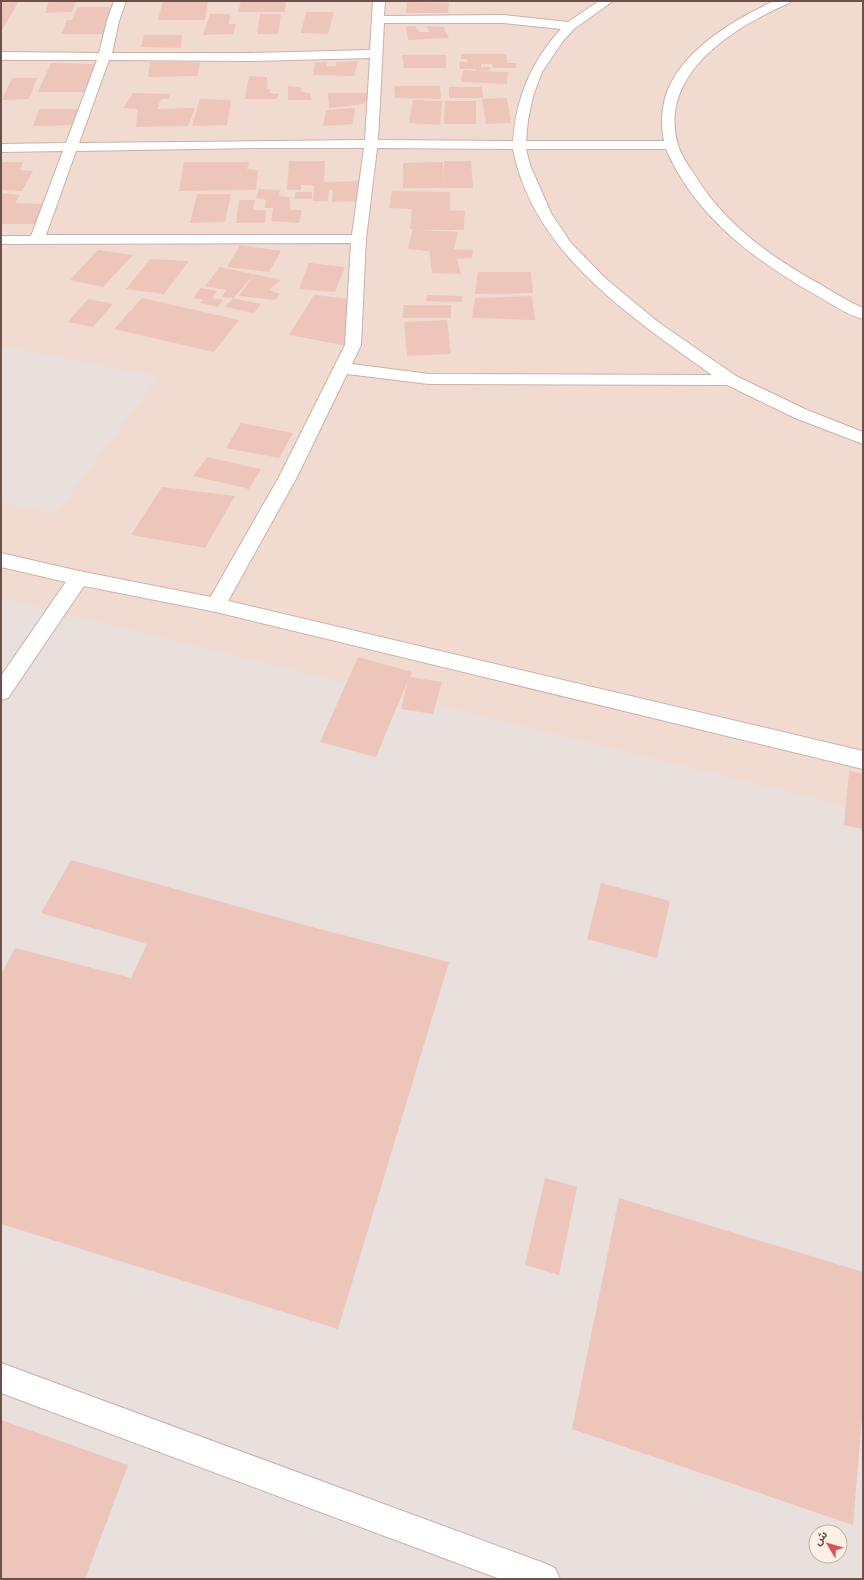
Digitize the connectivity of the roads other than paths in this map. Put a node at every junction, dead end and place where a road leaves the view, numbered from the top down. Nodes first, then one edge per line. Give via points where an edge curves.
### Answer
1 (120, 1) edge
2 (379, 1) edge
3 (607, 1) edge
4 (785, 1) edge
5 (504, 7) dead end
6 (504, 19) junction
7 (378, 20) junction
8 (570, 26) junction
9 (376, 54) junction
10 (105, 55) junction
11 (1, 56) edge
12 (371, 144) junction
13 (519, 145) junction
14 (671, 145) junction
15 (70, 147) junction
16 (1, 148) edge
17 (359, 239) junction
18 (1, 240) edge
19 (37, 240) junction
20 (863, 314) edge
21 (343, 368) junction
22 (730, 380) junction
23 (863, 438) edge
24 (1, 560) edge
25 (79, 578) junction
26 (216, 605) junction
27 (1, 692) edge
28 (863, 760) edge
29 (1, 1378) edge
30 (544, 1579) edge

1 - 10 street
2 - 7 street
3 - 8 street
4 - 14 street via 728,32 698,57 682,75 673,93 668,116
5 - 6 street
6 - 7 street
6 - 8 street
7 - 9 street
8 - 13 street via 548,52 536,72 521,120
9 - 10 street via 250,57
9 - 12 street
10 - 11 street
10 - 15 street
12 - 13 street
12 - 15 street
12 - 17 street
13 - 14 street
13 - 22 street via 532,188 544,213 566,246 600,281 652,325
14 - 20 street via 690,180 712,211 747,244 787,273
15 - 16 street
15 - 19 street
17 - 19 street
17 - 21 street via 353,345
18 - 19 street
21 - 22 street via 429,379
21 - 26 street via 288,477
22 - 23 street via 801,414
24 - 25 street
25 - 26 street
25 - 27 street
26 - 28 street
29 - 30 street

